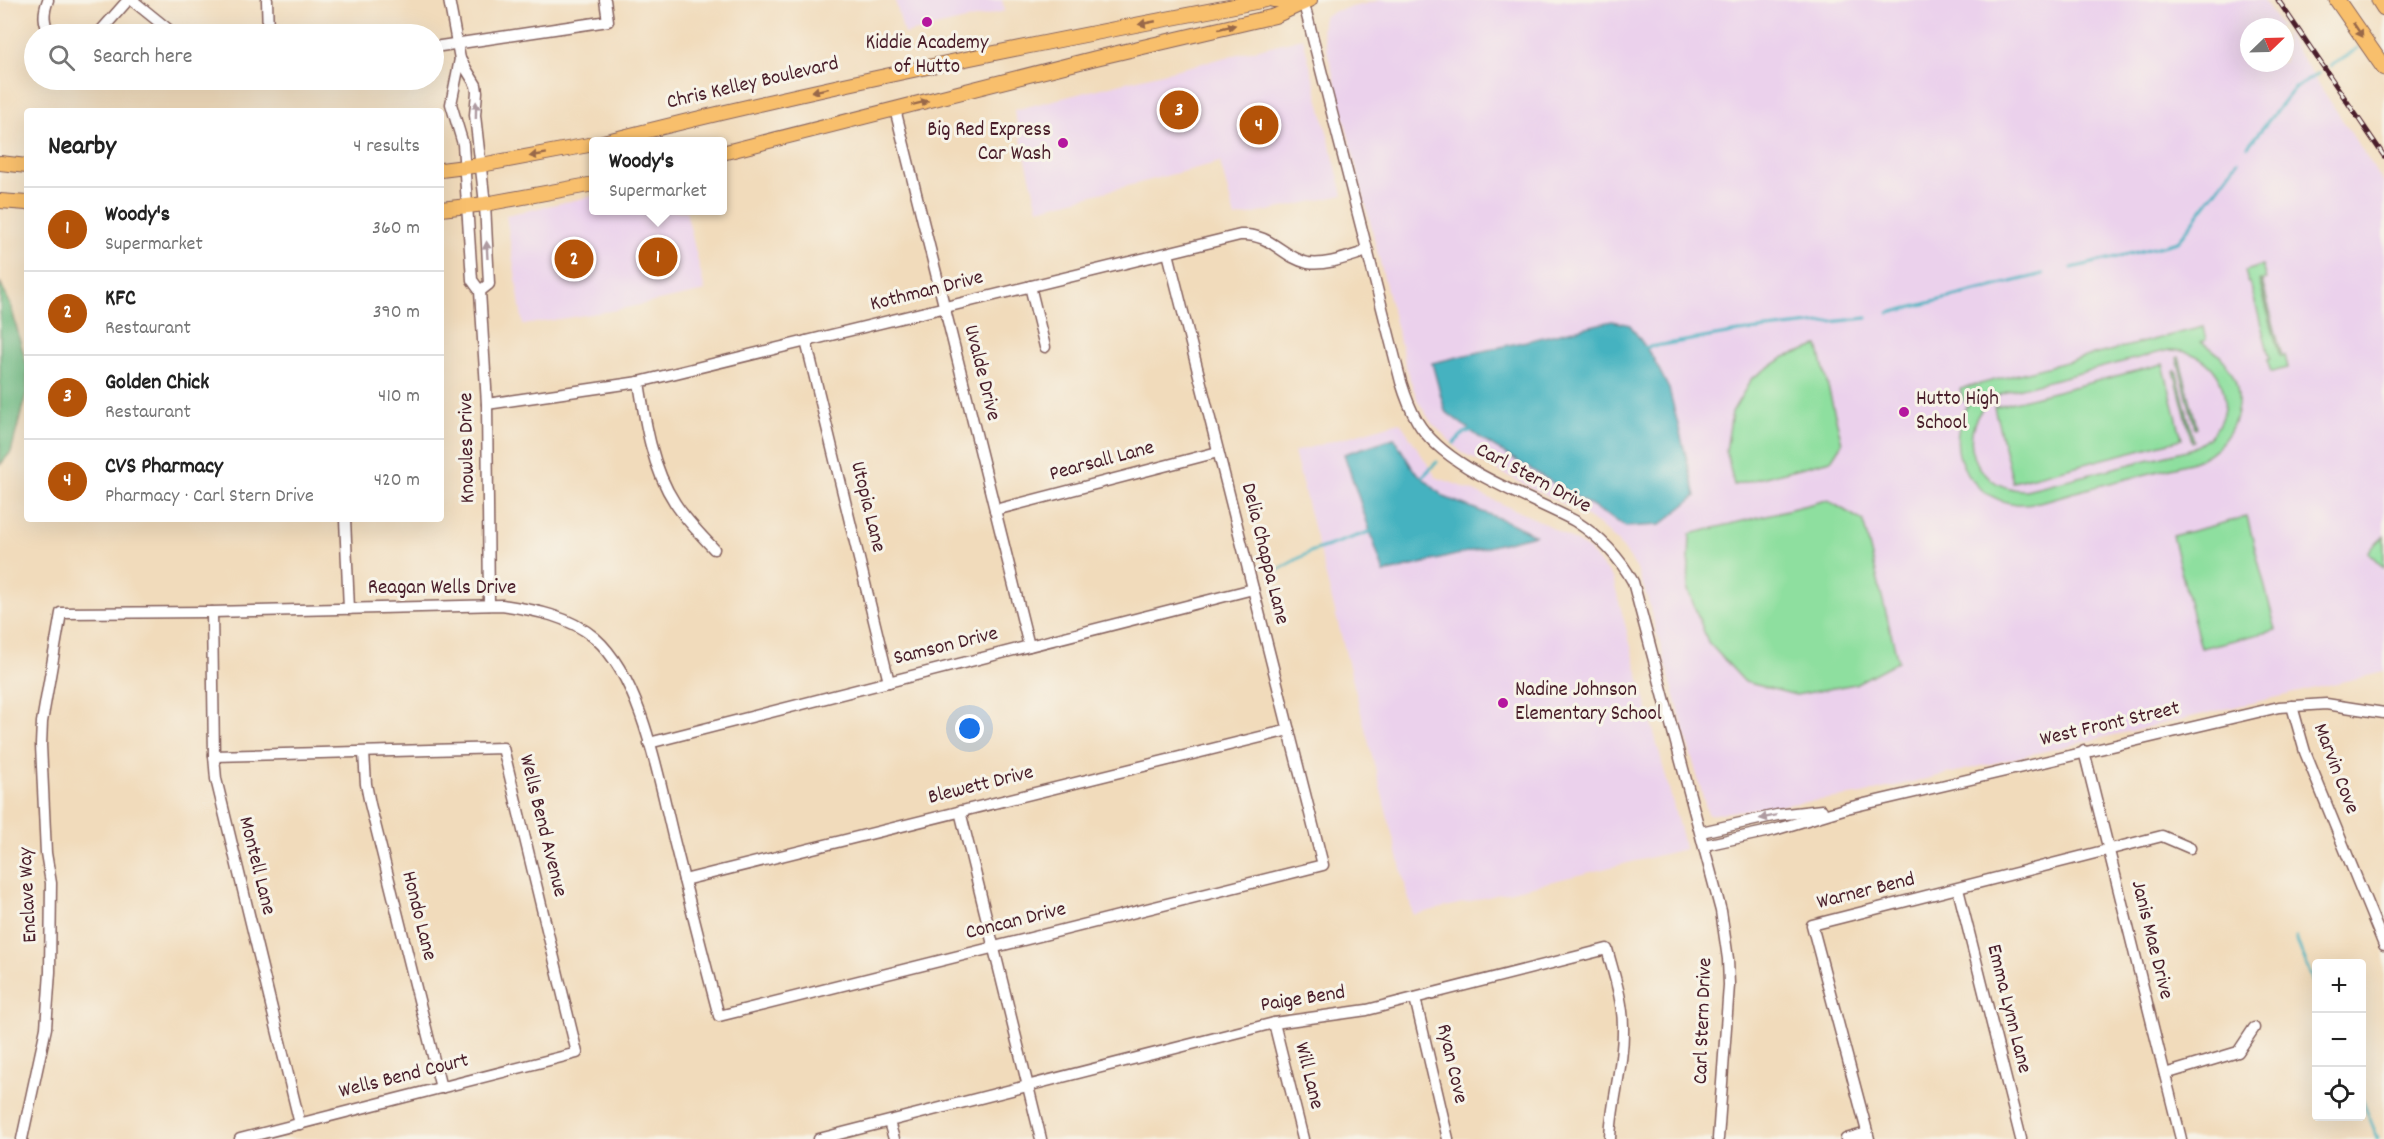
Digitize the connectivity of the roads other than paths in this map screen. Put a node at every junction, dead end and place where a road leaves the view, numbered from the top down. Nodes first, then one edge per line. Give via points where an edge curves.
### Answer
1 (48, 0) edge
2 (130, 0) edge
3 (267, 0) edge
4 (449, 0) edge
5 (605, 0) edge
6 (1266, 0) edge
7 (1273, 0) edge
8 (1305, 0) edge
9 (2337, 0) edge
10 (2379, 0) edge
11 (2384, 8) edge
12 (45, 24) edge
13 (107, 24) edge
14 (161, 24) edge
15 (268, 24) edge
16 (457, 45) junction
17 (444, 46) edge
18 (460, 58) junction
19 (2384, 68) edge
20 (895, 110) junction
21 (619, 137) edge
22 (589, 145) edge
23 (727, 152) edge
24 (0, 163) edge
25 (24, 165) edge
26 (481, 165) junction
27 (465, 167) junction
28 (444, 170) edge
29 (589, 185) edge
30 (0, 201) edge
31 (24, 203) edge
32 (485, 204) junction
33 (468, 206) junction
34 (444, 209) edge
35 (1368, 251) junction
36 (1168, 253) junction
37 (1030, 286) junction
38 (480, 291) junction
39 (944, 307) junction
40 (806, 341) junction
41 (1045, 347) dead end
42 (639, 382) junction
43 (488, 404) junction
44 (1218, 452) junction
45 (995, 510) junction
46 (345, 522) edge
47 (714, 549) dead end
48 (1253, 589) junction
49 (489, 605) junction
50 (349, 609) junction
51 (212, 612) junction
52 (60, 613) joint
53 (1029, 646) junction
54 (890, 682) junction
55 (2292, 706) junction
56 (2384, 713) edge
57 (1289, 729) junction
58 (649, 743) junction
59 (2084, 751) junction
60 (364, 753) junction
61 (214, 756) junction
62 (1847, 808) junction
63 (960, 811) junction
64 (1701, 832) junction
65 (1705, 845) junction
66 (2190, 848) dead end
67 (2108, 850) junction
68 (1323, 865) joint
69 (684, 880) junction
70 (1958, 889) junction
71 (2384, 945) edge
72 (994, 948) junction
73 (1415, 998) junction
74 (719, 1016) joint
75 (1274, 1023) junction
76 (2254, 1028) dead end
77 (577, 1053) joint
78 (2165, 1074) junction
79 (1028, 1085) junction
80 (441, 1088) junction
81 (890, 1122) junction
82 (300, 1124) junction
83 (1868, 1136) edge
84 (22, 1139) edge
85 (240, 1139) edge
86 (819, 1139) edge
87 (894, 1139) edge
88 (1041, 1139) edge
89 (1303, 1139) edge
90 (1449, 1139) edge
91 (1610, 1139) edge
92 (1718, 1139) edge
93 (1846, 1139) edge
94 (2021, 1139) edge
95 (2181, 1139) edge

1 - 12 street via 43,13
2 - 13 street
2 - 14 street
3 - 15 street
4 - 16 street, Knowles Drive
5 - 16 street via 608,21
6 -> 21 main road, Chris Kelley Boulevard via 844,85
7 - 8 main road
20 -> 8 main road via 1275,16
8 - 35 street, Carl Stern Drive
9 -> 19 highway
10 - 11 highway
16 - 17 street
16 - 18 street, Knowles Drive
26 -> 18 street, Knowles Drive via 476,85
18 - 27 street, Knowles Drive via 451,104 463,144
20 - 23 main road
20 - 39 street, Uvalde Drive
22 -> 26 main road
24 - 25 main road
26 - 27 main road
26 - 32 street, Knowles Drive
27 - 28 main road
27 - 33 street, Knowles Drive
29 - 32 main road
30 - 31 main road
32 - 33 main road
38 -> 32 street, Knowles Drive via 489,284
33 - 34 main road
33 - 38 street, Knowles Drive via 472,280
35 - 36 street, Kothman Drive via 1308,263 1251,234
35 - 64 street, Carl Stern Drive via 1401,382 1426,434 1449,457 1591,531 1628,573 1638,596
36 - 37 street, Kothman Drive
36 - 44 street, Delia Chappa Lane
37 - 39 street, Kothman Drive
37 - 41 street
38 - 43 street, Knowles Drive
39 - 40 street, Kothman Drive
39 - 45 street, Uvalde Drive
40 - 42 street, Kothman Drive
40 - 54 street, Utopia Lane
42 - 43 street, Kothman Drive
42 - 47 street via 644,416 663,480 689,523
43 - 49 street, Knowles Drive
44 - 45 street, Pearsall Lane
44 - 48 street, Delia Chappa Lane
45 - 53 street, Uvalde Drive
46 - 50 street
48 - 53 street, Samson Drive
48 - 57 street, Delia Chappa Lane
49 - 50 street, Reagan Wells Drive
49 - 58 street, Reagan Wells Drive via 548,613 594,638 614,660 629,687
50 - 51 street, Reagan Wells Drive
51 - 52 street, Reagan Wells Drive
51 - 61 street, Montell Lane
52 - 84 street, Enclave Way via 41,745 52,906 50,983 46,1028
53 - 54 street, Samson Drive
54 - 58 street, Samson Drive
55 - 56 street, West Front Street via 2326,704
55 - 59 street, West Front Street
55 - 71 street, Marvin Cove via 2305,752
57 - 63 street, Blewett Drive
57 - 68 street, Delia Chappa Lane
58 - 69 street, Reagan Wells Drive
59 - 62 street, West Front Street
59 - 67 street, Janis Mae Drive
60 - 61 street, Wells Bend Avenue
60 - 77 street, Wells Bend Avenue via 503,748
60 - 80 street, Hondo Lane via 372,813
61 - 82 street, Montell Lane via 221,805
62 -> 64 street, West Front Street via 1777,815
62 - 65 street, West Front Street
63 - 69 street, Blewett Drive
63 - 72 street
64 - 65 street, Carl Stern Drive
65 - 92 street, Carl Stern Drive via 1728,959
66 - 67 street, Warner Bend via 2162,836
67 - 70 street, Warner Bend
67 - 78 street, Janis Mae Drive
68 - 72 street, Concan Drive
69 - 74 street, Reagan Wells Drive
70 - 83 street, Warner Bend via 1812,925
70 - 94 street, Emma Lynn Lane
72 - 74 street, Concan Drive
72 - 79 street
73 - 75 street, Paige Bend via 1367,1010
73 - 90 street, Ryan Cove
73 - 91 street, Paige Bend via 1607,949 1620,995 1623,1027
75 - 79 street, Paige Bend
75 - 89 street, Will Lane
76 - 78 street via 2238,1052
77 - 80 street, Wells Bend Court
78 - 95 street, Janis Mae Drive
79 - 81 street, Paige Bend
79 - 88 street
80 - 82 street, Wells Bend Court
81 - 86 street, Paige Bend
81 - 87 street
82 - 85 street, Wells Bend Court
83 - 93 street

